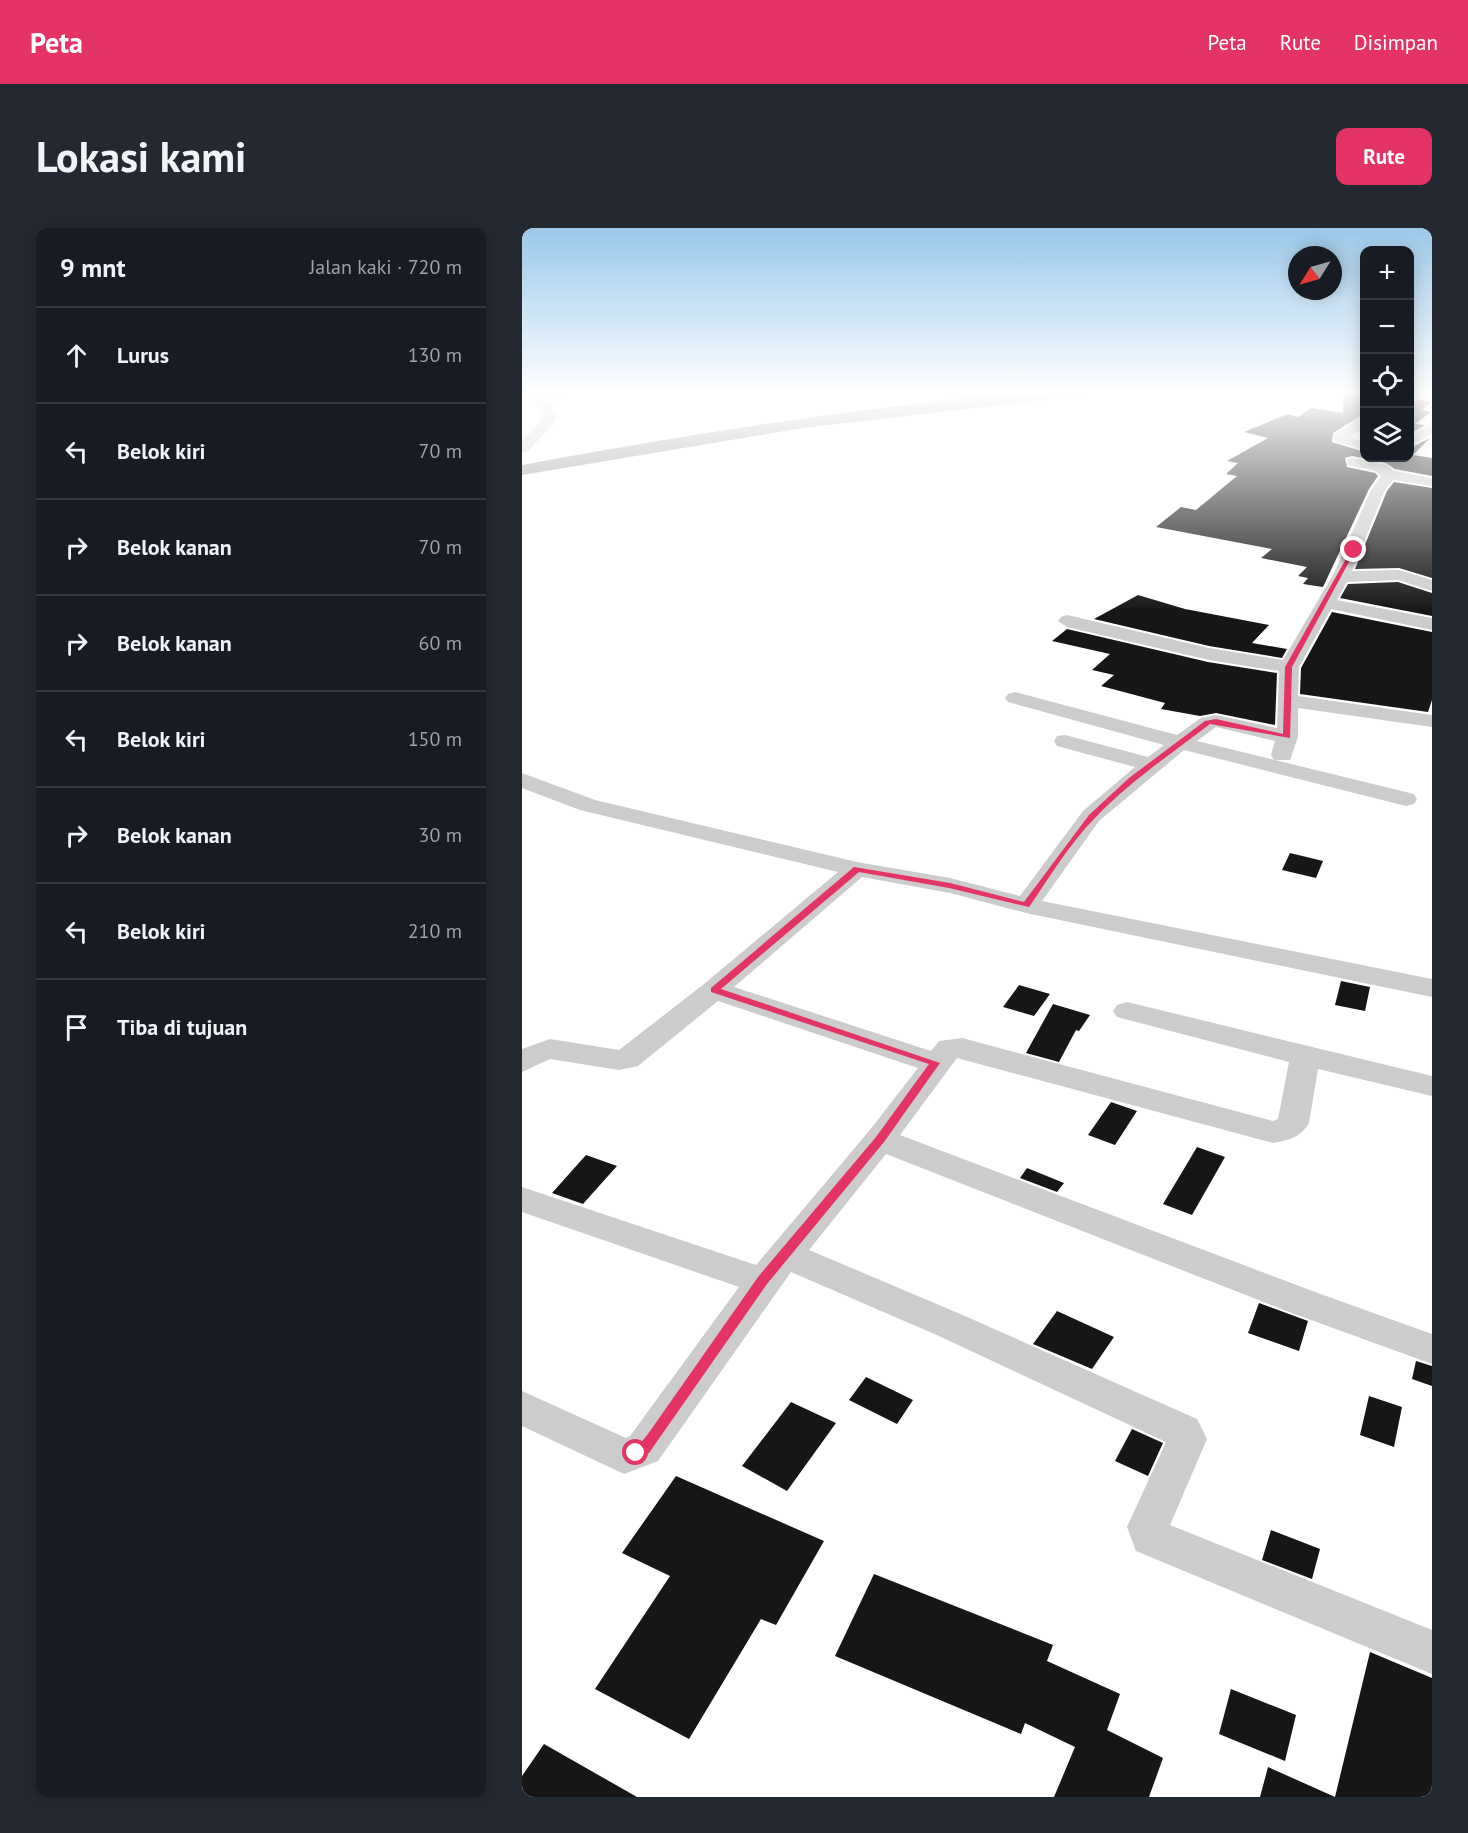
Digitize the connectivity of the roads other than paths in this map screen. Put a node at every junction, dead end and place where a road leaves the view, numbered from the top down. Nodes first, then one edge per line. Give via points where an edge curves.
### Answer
1 (555, 464) edge
2 (1371, 464) edge
3 (522, 470) edge
4 (1389, 475) junction
5 (1432, 482) edge
6 (1340, 577) junction
7 (1432, 586) edge
8 (1326, 603) junction
9 (1067, 621) dead end
10 (1432, 624) edge
11 (1289, 667) junction
12 (1015, 698) dead end
13 (1286, 700) junction
14 (1432, 721) edge
15 (1287, 737) junction
16 (1065, 741) dead end
17 (1181, 743) junction
18 (1152, 765) junction
19 (1278, 769) junction
20 (528, 787) edge
21 (1406, 799) dead end
22 (857, 869) junction
23 (1026, 905) junction
24 (1432, 988) edge
25 (714, 990) junction
26 (1127, 1011) dead end
27 (1305, 1056) junction
28 (522, 1062) edge
29 (935, 1063) junction
30 (1432, 1086) edge
31 (880, 1139) junction
32 (522, 1198) edge
33 (773, 1267) junction
34 (1432, 1349) edge
35 (522, 1408) edge
36 (1432, 1652) edge

1 - 3 highway
2 - 4 street
4 - 5 street
4 - 6 street via 1378,490
6 - 7 street via 1399,575
6 - 8 street
8 - 10 street
8 - 11 street
9 - 11 street via 1200,652
11 - 13 street
12 - 17 street
13 - 14 street
13 - 15 street
15 - 17 street via 1213,721
15 - 19 street
16 - 18 street
17 - 18 street
17 - 19 street
18 - 23 street via 1091,816
19 - 21 street
20 - 22 street via 617,813
22 - 23 street
22 - 25 street
23 - 24 street
25 - 28 street via 627,1059 550,1049
25 - 29 street
26 - 27 street
27 - 29 street via 1293,1123 1279,1132 958,1047 946,1049
27 - 30 street
29 - 31 street
31 - 33 street
31 - 34 street
32 - 33 street
33 - 35 street via 644,1449 624,1456
33 - 36 street via 952,1326 1183,1431 1187,1439 1148,1527 1151,1537

